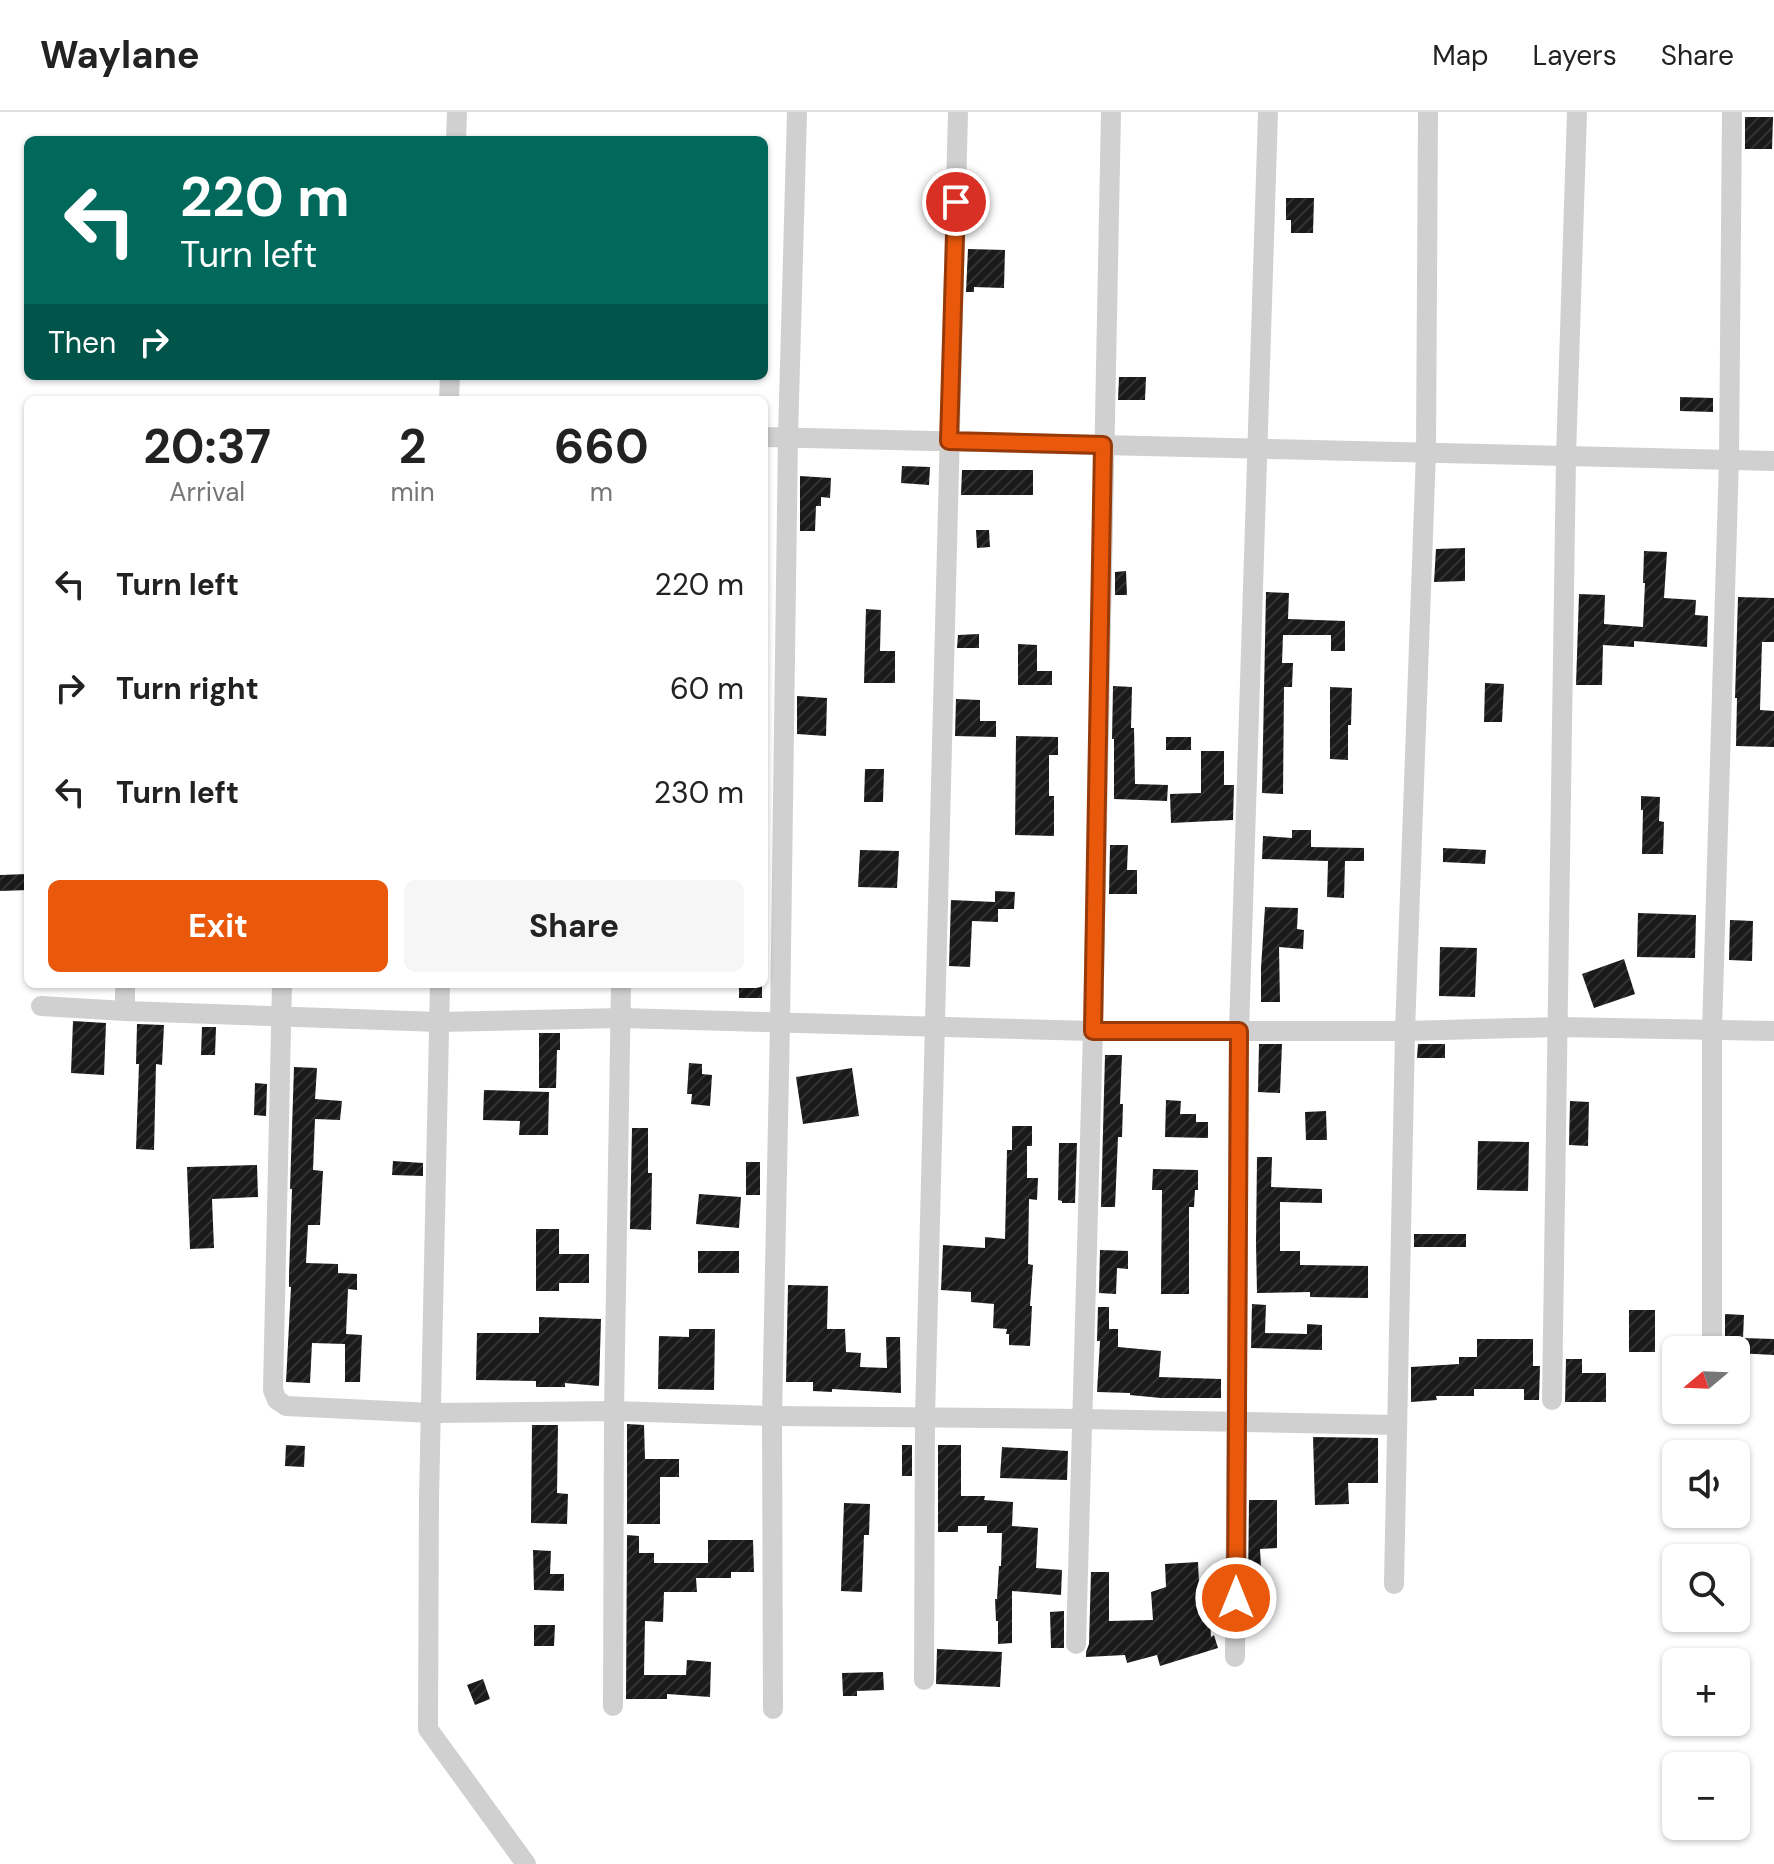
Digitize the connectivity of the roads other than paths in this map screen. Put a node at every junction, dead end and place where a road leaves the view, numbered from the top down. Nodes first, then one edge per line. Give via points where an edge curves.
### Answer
1 (457, 112) edge
2 (797, 112) edge
3 (958, 112) edge
4 (1111, 112) edge
5 (1268, 112) edge
6 (1428, 112) edge
7 (1577, 112) edge
8 (1732, 112) edge
9 (456, 136) edge
10 (768, 437) edge
11 (788, 437) junction
12 (949, 441) junction
13 (1103, 445) junction
14 (1257, 448) junction
15 (1426, 452) junction
16 (1566, 456) junction
17 (1729, 459) junction
18 (1774, 461) edge
19 (125, 988) edge
20 (282, 988) edge
21 (440, 988) edge
22 (621, 988) edge
23 (41, 1006) dead end
24 (125, 1011) junction
25 (282, 1017) junction
26 (621, 1018) junction
27 (439, 1022) junction
28 (780, 1024) junction
29 (935, 1027) junction
30 (1558, 1027) junction
31 (1712, 1030) junction
32 (1093, 1031) junction
33 (1239, 1031) junction
34 (1405, 1031) junction
35 (1774, 1031) edge
36 (1712, 1336) edge
37 (1552, 1400) dead end
38 (614, 1411) junction
39 (432, 1413) junction
40 (772, 1416) junction
41 (925, 1418) junction
42 (1083, 1419) junction
43 (1238, 1422) junction
44 (1397, 1425) junction
45 (1394, 1584) dead end
46 (1076, 1644) dead end
47 (1235, 1657) dead end
48 (924, 1680) dead end
49 (613, 1706) dead end
50 (773, 1709) dead end
51 (526, 1864) edge

1 - 9 street
2 - 11 street
3 - 12 street
4 - 13 street
5 - 14 street
6 - 15 street
7 - 16 street
8 - 17 street
10 - 11 street
11 - 12 street
11 - 28 street
12 - 13 street
12 - 29 street
13 - 14 street
13 - 32 street
14 - 15 street
14 - 33 street
15 - 16 street
15 - 34 street
16 - 17 street
16 - 30 street
17 - 18 street
17 - 31 street
19 - 24 street
20 - 25 street
21 - 27 street
22 - 26 street
23 - 24 street
24 - 25 street
25 - 27 street
25 - 39 street via 273,1390 286,1406
26 - 27 street
26 - 28 street
26 - 38 street
27 - 39 street
28 - 29 street
28 - 40 street
29 - 32 street
29 - 41 street
30 - 31 street
30 - 34 street
30 - 37 street
31 - 35 street
31 - 36 street
32 - 33 street
32 - 42 street
33 - 34 street
33 - 43 street
34 - 44 street
38 - 39 street
38 - 40 street
38 - 49 street
39 - 51 street via 428,1729
40 - 41 street
40 - 50 street
41 - 42 street
41 - 48 street
42 - 43 street
42 - 46 street
43 - 44 street
43 - 47 street
44 - 45 street

